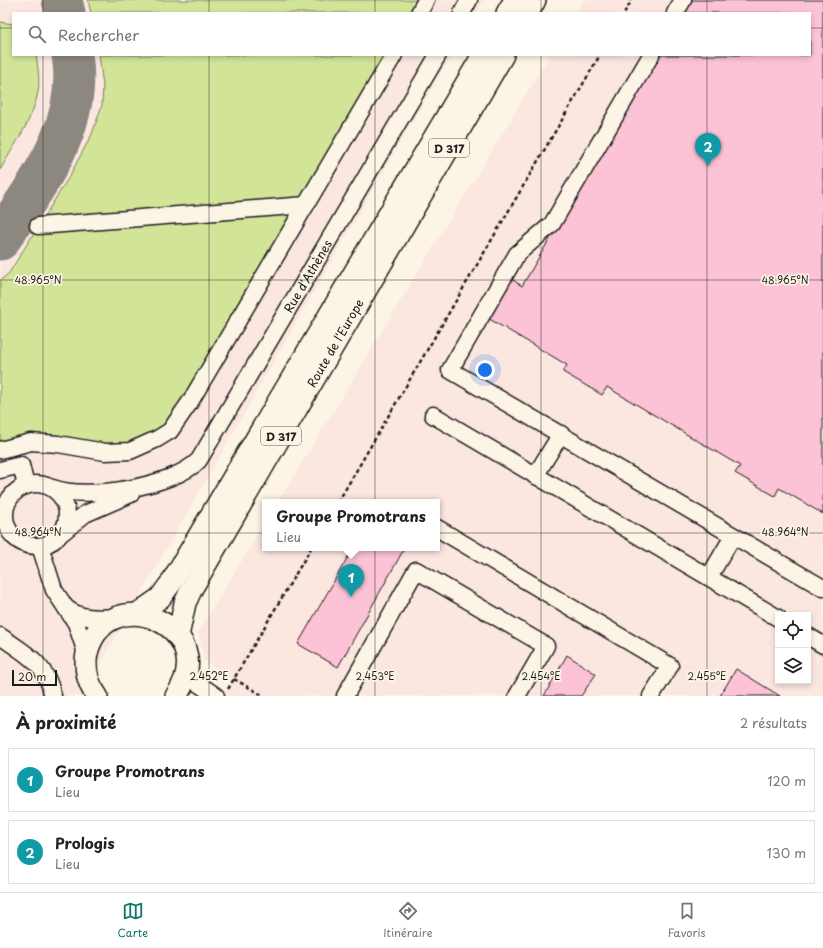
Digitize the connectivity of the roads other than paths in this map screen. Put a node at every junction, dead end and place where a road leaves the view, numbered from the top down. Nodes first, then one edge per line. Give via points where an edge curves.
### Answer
1 (426, 0) edge
2 (469, 0) edge
3 (515, 0) edge
4 (535, 0) edge
5 (683, 0) edge
6 (420, 12) edge
7 (463, 12) edge
8 (508, 12) edge
9 (529, 12) edge
10 (676, 12) edge
11 (393, 56) edge
12 (437, 56) edge
13 (482, 56) edge
14 (502, 56) edge
15 (650, 56) edge
16 (306, 204) junction
17 (38, 226) dead end
18 (433, 416) dead end
19 (560, 434) junction
20 (0, 450) edge
21 (0, 470) edge
22 (535, 476) junction
23 (162, 481) junction
24 (26, 486) junction
25 (53, 488) junction
26 (440, 530) edge
27 (5, 531) edge
28 (63, 532) junction
29 (733, 536) junction
30 (40, 546) junction
31 (709, 578) junction
32 (823, 588) edge
33 (63, 606) junction
34 (129, 616) junction
35 (775, 616) edge
36 (0, 636) edge
37 (178, 636) junction
38 (811, 638) edge
39 (823, 645) edge
40 (87, 656) junction
41 (186, 671) junction
42 (93, 693) edge
43 (222, 693) edge
44 (53, 696) edge
45 (176, 696) edge
46 (345, 696) edge
47 (517, 696) edge
48 (651, 696) edge

1 - 6 street
2 - 7 street
3 - 8 main road
4 - 9 main road
5 - 10 street
11 - 16 street
12 - 23 street, Rue d'Athènes via 204,454 186,471
13 - 34 main road, Route de l'Europe / D 317 via 171,583 160,598
14 - 37 main road, Route de l'Europe / D 317 via 192,588 185,603
15 - 19 street via 552,224 517,254 450,370
16 - 17 street
16 - 20 street via 190,402 170,431 130,451 105,452 32,442
18 - 22 street
19 - 22 street
19 - 29 street
21 - 24 street via 20,466
22 - 31 street
23 - 25 street, Rue d'Athènes via 94,493 65,492
23 - 28 street, Rue d'Athènes via 92,510 76,519
24 - 25 street via 35,484
24 - 27 street via 11,496 7,504
25 - 28 street via 60,494 66,508
26 - 48 street via 670,666
27 - 30 street via 22,543
28 - 30 street via 57,539
29 - 31 street
29 - 32 street
30 - 33 street via 54,590
31 - 35 street
33 - 34 street via 72,613 91,618
33 - 40 street via 80,632
34 - 37 main road via 159,619
34 - 40 main road, Route de l'Europe via 103,627 91,642
36 - 44 street via 38,663 50,683
37 - 41 main road via 185,651
38 - 39 street
40 - 42 main road via 87,675
41 - 43 street via 193,680
41 - 45 main road
46 - 47 street via 416,570 546,646

